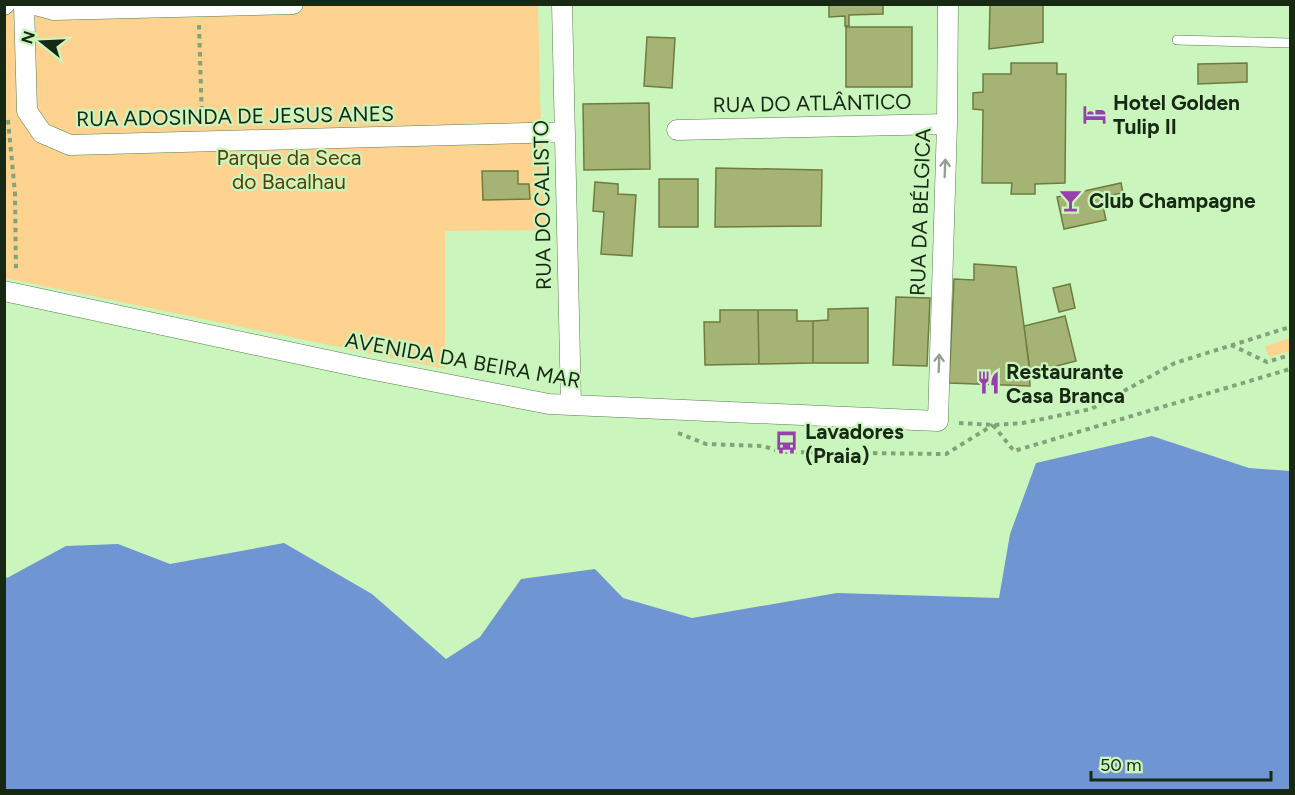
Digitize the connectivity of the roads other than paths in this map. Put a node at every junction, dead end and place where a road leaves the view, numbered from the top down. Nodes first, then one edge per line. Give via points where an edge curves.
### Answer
1 (24, 4) edge
2 (32, 4) edge
3 (293, 4) edge
4 (562, 4) edge
5 (948, 4) edge
6 (1177, 40) dead end
7 (1290, 43) edge
8 (947, 124) junction
9 (677, 130) dead end
10 (565, 132) junction
11 (10, 292) edge
12 (571, 405) junction
13 (938, 421) joint

1 - 10 street, RUA ADOSINDA DE JESUS ANES via 27,111 42,133 70,145
2 - 3 street via 54,10
4 - 10 street, RUA DO CALISTO
5 - 8 street, RUA DA BÉLGICA
6 - 7 lane
8 - 9 street, RUA DO ATLÂNTICO
13 -> 8 street, RUA DA BÉLGICA
10 - 12 street, RUA DO CALISTO
11 - 12 street, AVENIDA DA BEIRA MAR via 364,368
12 - 13 street, AVENIDA DA BEIRA MAR

